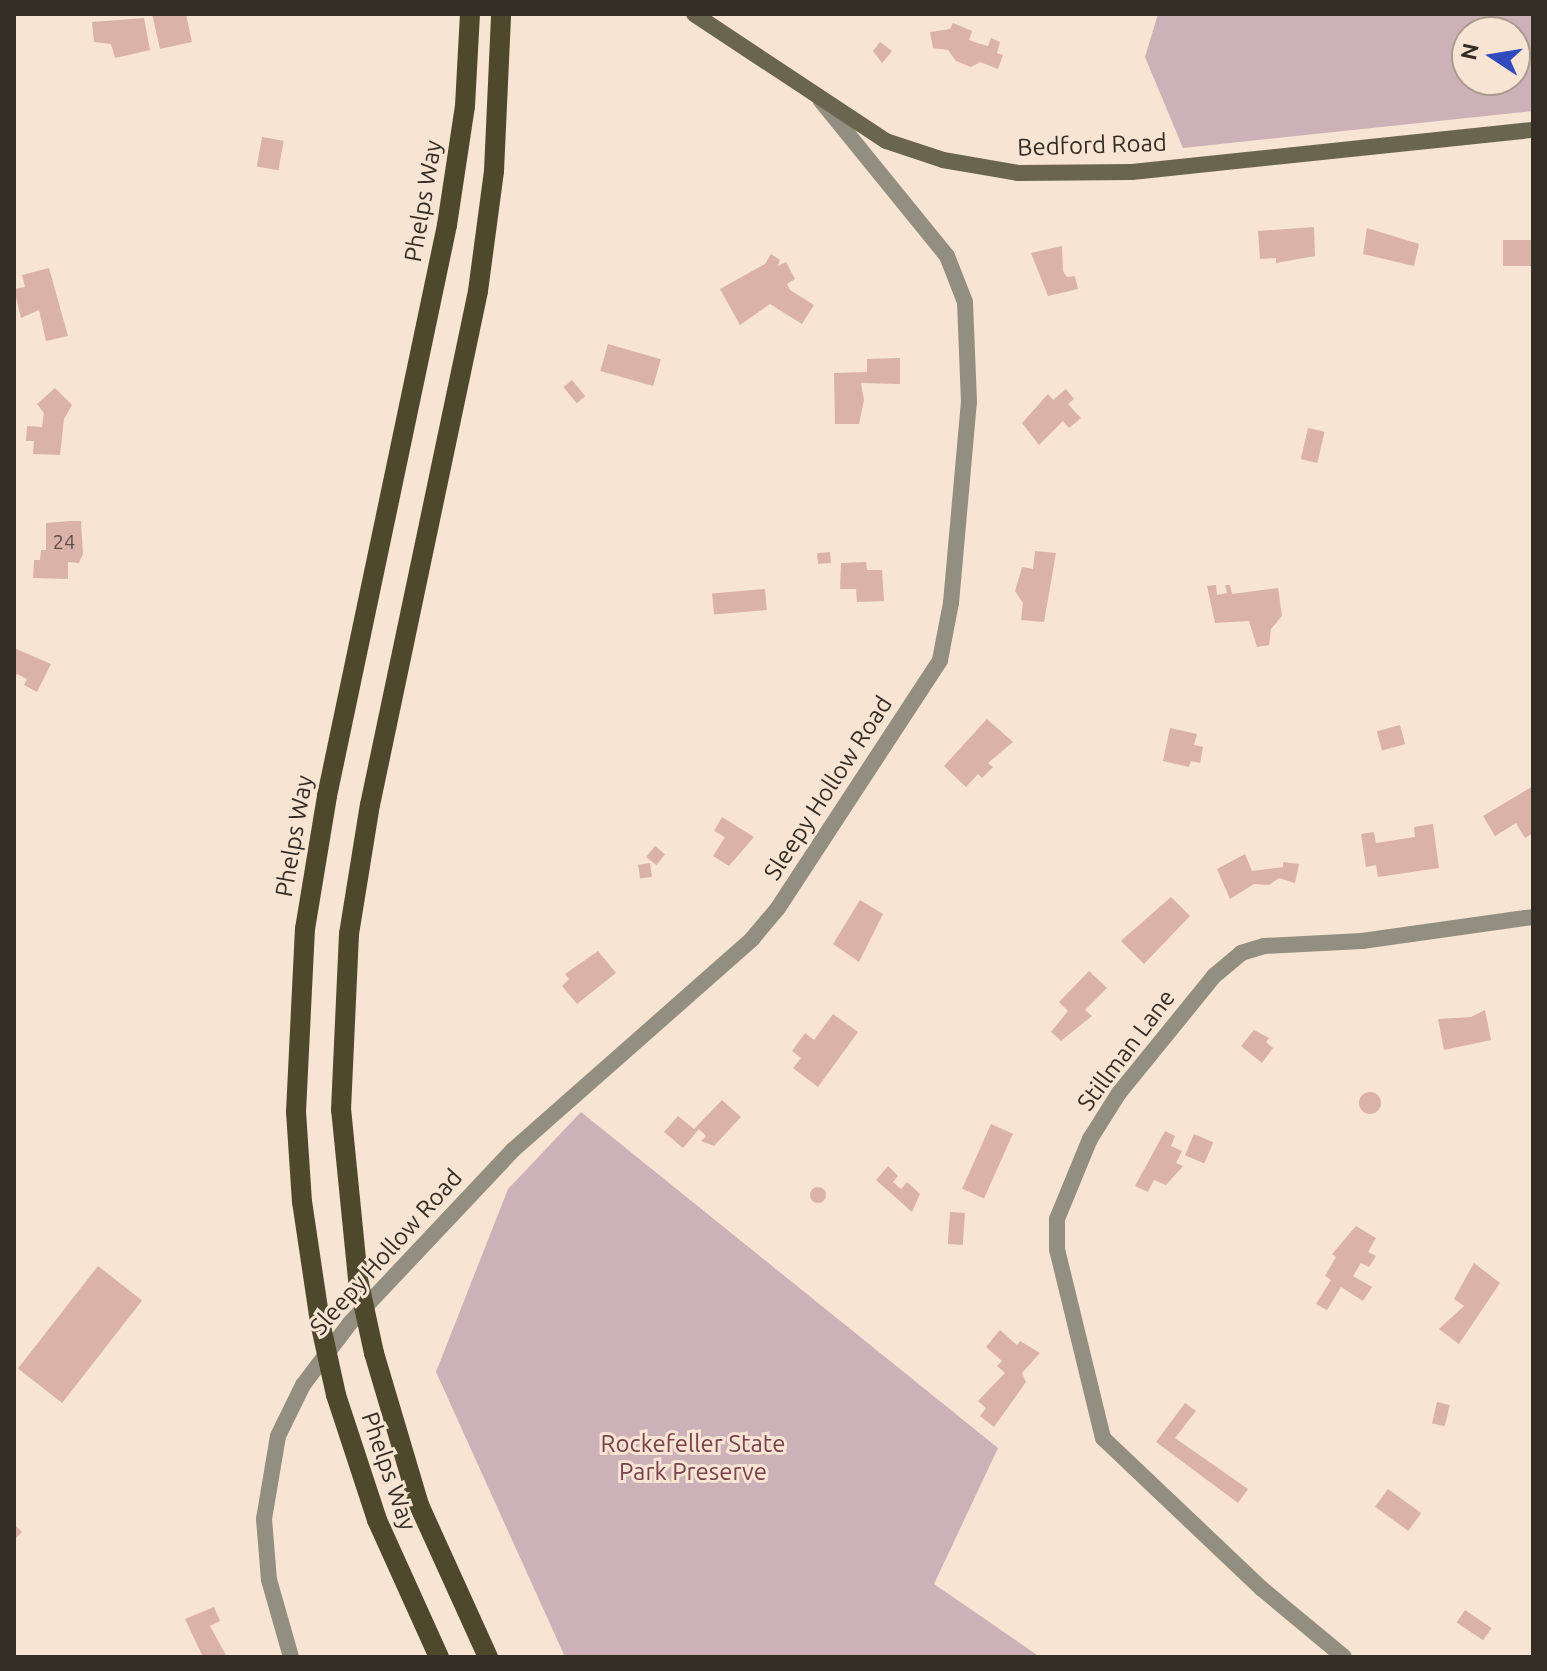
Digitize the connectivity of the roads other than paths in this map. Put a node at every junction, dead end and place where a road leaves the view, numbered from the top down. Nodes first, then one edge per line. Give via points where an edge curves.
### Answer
1 (470, 14) edge
2 (501, 14) edge
3 (694, 14) edge
4 (821, 101) junction
5 (1533, 130) edge
6 (1533, 917) edge
7 (291, 1657) edge
8 (439, 1657) edge
9 (488, 1657) edge
10 (1344, 1657) edge

1 - 8 main road, Phelps Way, bridge via 465,106 447,225 327,796 305,929 296,1112 302,1202 336,1395 377,1520
2 - 9 main road, Phelps Way, bridge via 494,171 478,291 370,805 349,934 341,1110 358,1279 374,1353 419,1505
3 - 4 main road, Bedford Road
4 - 5 main road, Bedford Road via 886,141 943,160 1018,173 1132,172
4 - 7 street, Sleepy Hollow Road via 947,256 965,302 969,402 951,603 940,660 778,908 752,939 513,1150 316,1365 278,1436 266,1490 269,1580
6 - 10 street, Stillman Lane via 1362,941 1264,946 1241,953 1214,976 1119,1093 1090,1139 1057,1219 1057,1250 1103,1438 1262,1589

